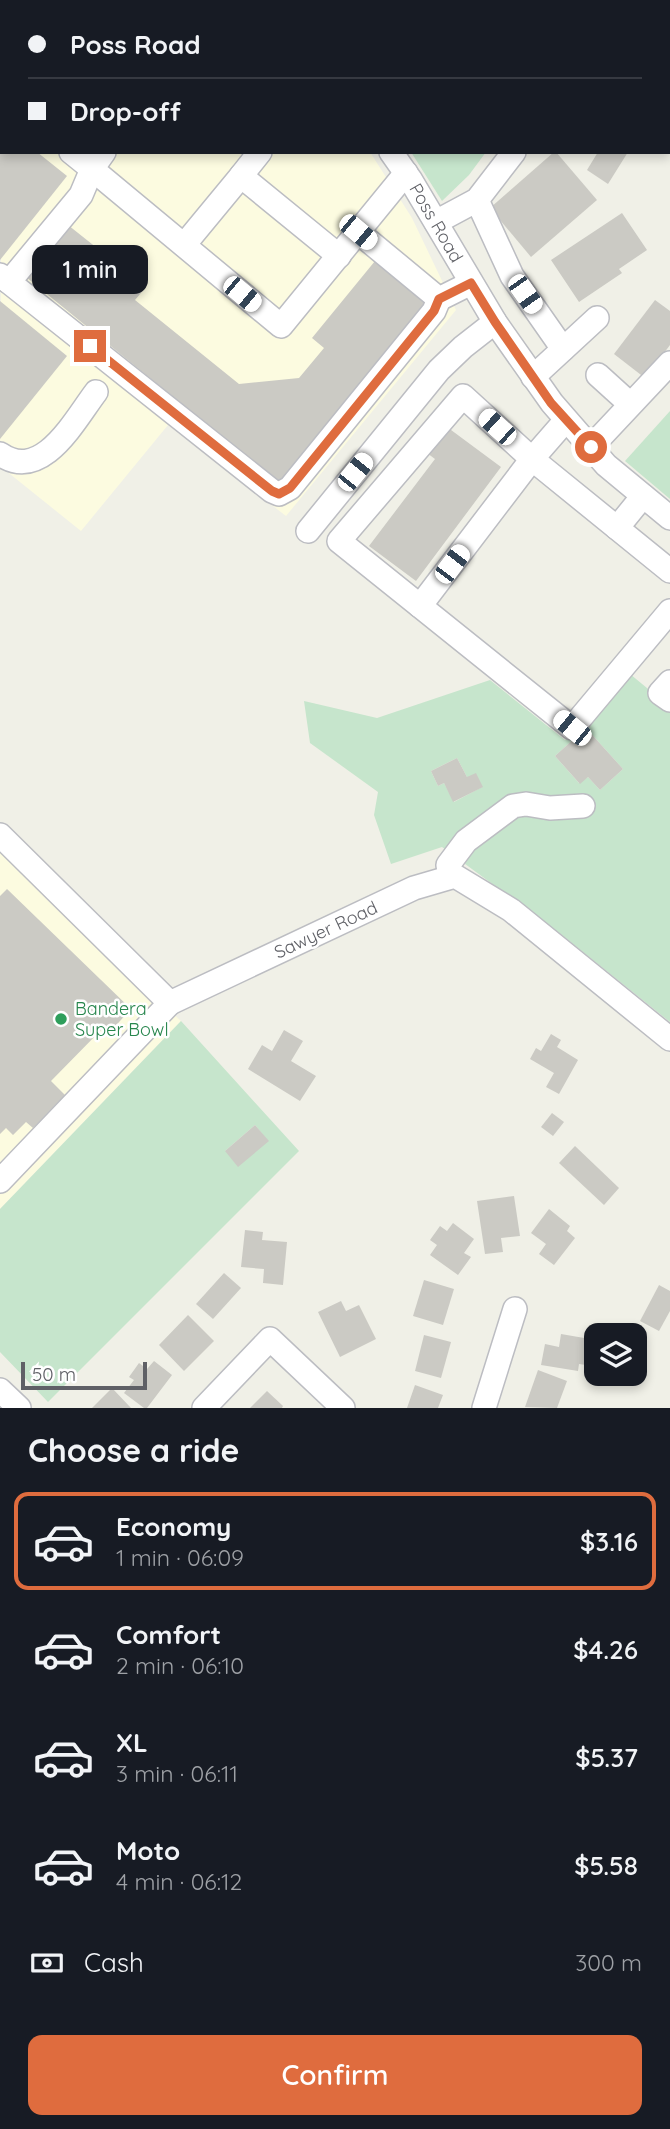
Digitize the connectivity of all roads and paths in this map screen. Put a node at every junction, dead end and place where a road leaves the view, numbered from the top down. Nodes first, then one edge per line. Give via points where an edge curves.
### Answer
1 (77, 154) edge
2 (258, 154) edge
3 (393, 154) edge
4 (512, 154) edge
5 (98, 161) edge
6 (407, 173) junction
7 (241, 176) junction
8 (477, 200) junction
9 (436, 222) junction
10 (358, 232) junction
11 (184, 245) junction
12 (338, 256) junction
13 (512, 276) junction
14 (4, 278) edge
15 (474, 288) junction
16 (439, 299) junction
17 (597, 318) dead end
18 (495, 322) junction
19 (563, 349) junction
20 (670, 363) edge
21 (598, 375) dead end
22 (533, 377) junction
23 (96, 392) dead end
24 (630, 404) junction
25 (566, 420) junction
26 (591, 447) junction
27 (0, 454) edge
28 (532, 458) junction
29 (643, 496) junction
30 (670, 518) edge
31 (617, 528) junction
32 (308, 531) dead end
33 (670, 571) edge
34 (420, 606) junction
35 (670, 611) edge
36 (670, 682) edge
37 (670, 700) edge
38 (583, 806) dead end
39 (5, 849) edge
40 (450, 877) junction
41 (170, 1003) junction
42 (670, 1039) edge
43 (0, 1181) edge
44 (515, 1309) dead end
45 (0, 1390) edge
46 (19, 1408) edge
47 (204, 1408) edge
48 (343, 1408) edge
49 (484, 1408) edge

1 - 5 street
2 - 7 street
3 - 6 street, Poss Road
4 - 8 street
5 - 11 street
5 - 14 street via 80,195
6 - 9 street, Poss Road
6 - 10 street
7 - 11 street
7 - 12 street
8 - 9 street
8 - 13 street
9 - 15 street, Poss Road
10 - 12 street
10 - 16 street
11 - 12 street via 281,326
13 - 15 street
13 - 19 street
14 - 16 street via 279,494 290,488 434,311
15 - 16 street
15 - 18 street, Poss Road
17 - 19 street
18 - 22 street, Poss Road
18 - 32 street via 439,370
19 - 22 street
20 - 24 street
21 - 24 street
22 - 25 street, Poss Road
23 - 27 street via 55,445 35,461 19,463
24 - 26 street
25 - 26 street, Poss Road
25 - 28 street
26 - 29 street, Poss Road
28 - 31 street
28 - 34 street
28 - 34 street via 463,396 339,541
29 - 30 street, Poss Road
29 - 31 street
31 - 33 street
34 - 35 street via 572,728
36 - 37 street via 660,693
38 - 40 street via 513,806 466,841 448,865
39 - 41 street
40 - 41 street, Sawyer Road via 414,888
40 - 42 street via 511,910
41 - 43 street
44 - 49 street
45 - 46 street
47 - 48 street via 270,1339

